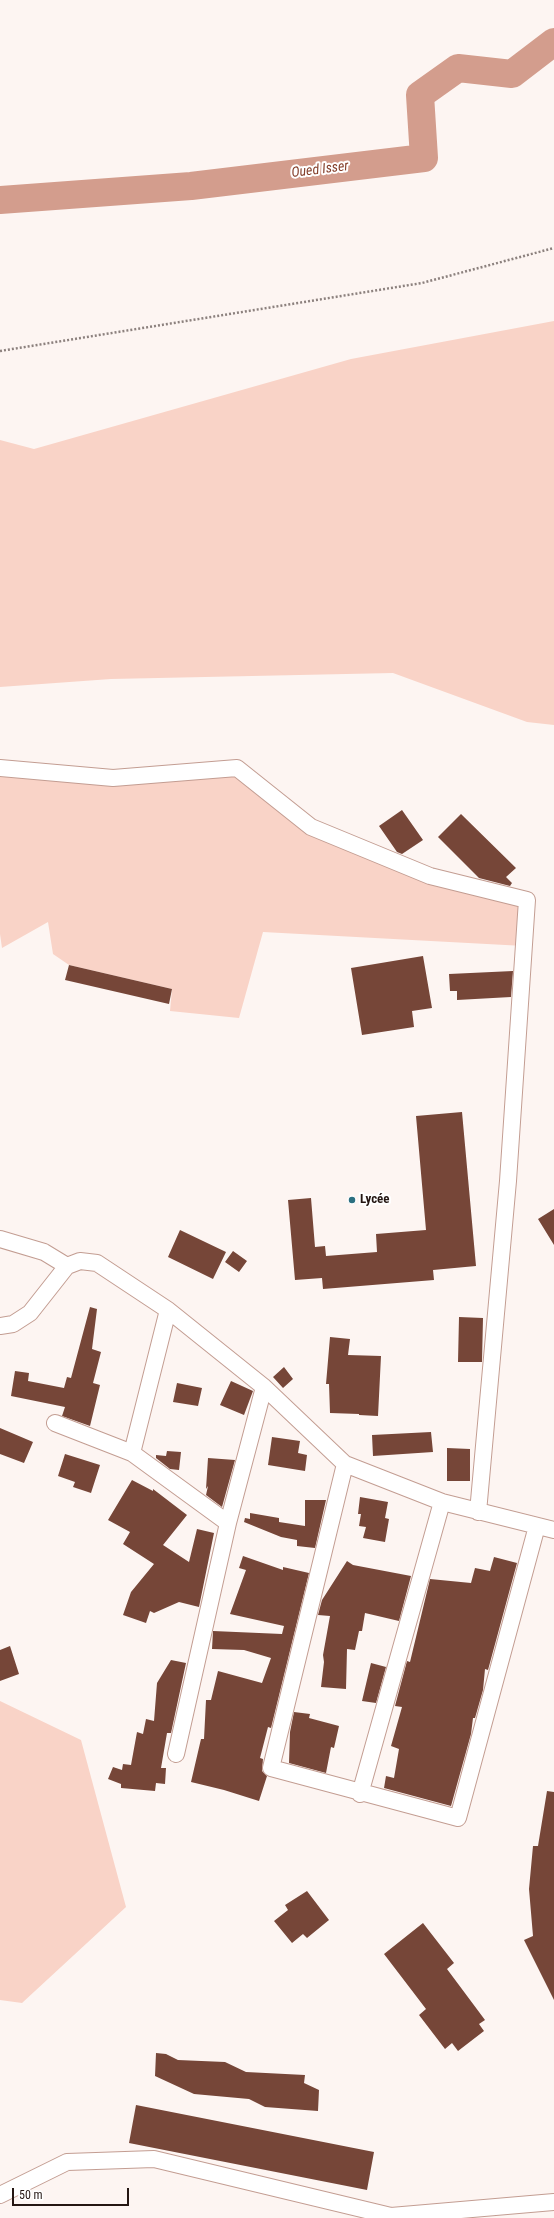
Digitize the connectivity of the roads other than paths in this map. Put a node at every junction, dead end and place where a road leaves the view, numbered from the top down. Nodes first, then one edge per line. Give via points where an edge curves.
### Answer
1 (0, 768) edge
2 (0, 1239) edge
3 (67, 1266) junction
4 (168, 1310) junction
5 (0, 1326) edge
6 (264, 1387) junction
7 (55, 1423) dead end
8 (132, 1453) junction
9 (345, 1464) junction
10 (442, 1502) junction
11 (478, 1512) junction
12 (228, 1523) junction
13 (537, 1526) junction
14 (554, 1530) edge
15 (176, 1754) dead end
16 (360, 1794) junction
17 (0, 2195) edge
18 (554, 2202) edge

1 - 11 street via 113,778 237,768 311,827 430,876 527,900 508,1181
2 - 3 street via 44,1252
3 - 4 street via 80,1261 97,1263
3 - 5 street via 30,1313 13,1324
4 - 6 street
4 - 8 street
6 - 9 street
6 - 12 street
7 - 8 street
8 - 12 street
9 - 10 street
9 - 16 street via 271,1768
10 - 11 street
10 - 16 street
11 - 13 street
12 - 15 street
13 - 14 street
13 - 16 street via 458,1818
17 - 18 street via 67,2162 154,2159 391,2216

